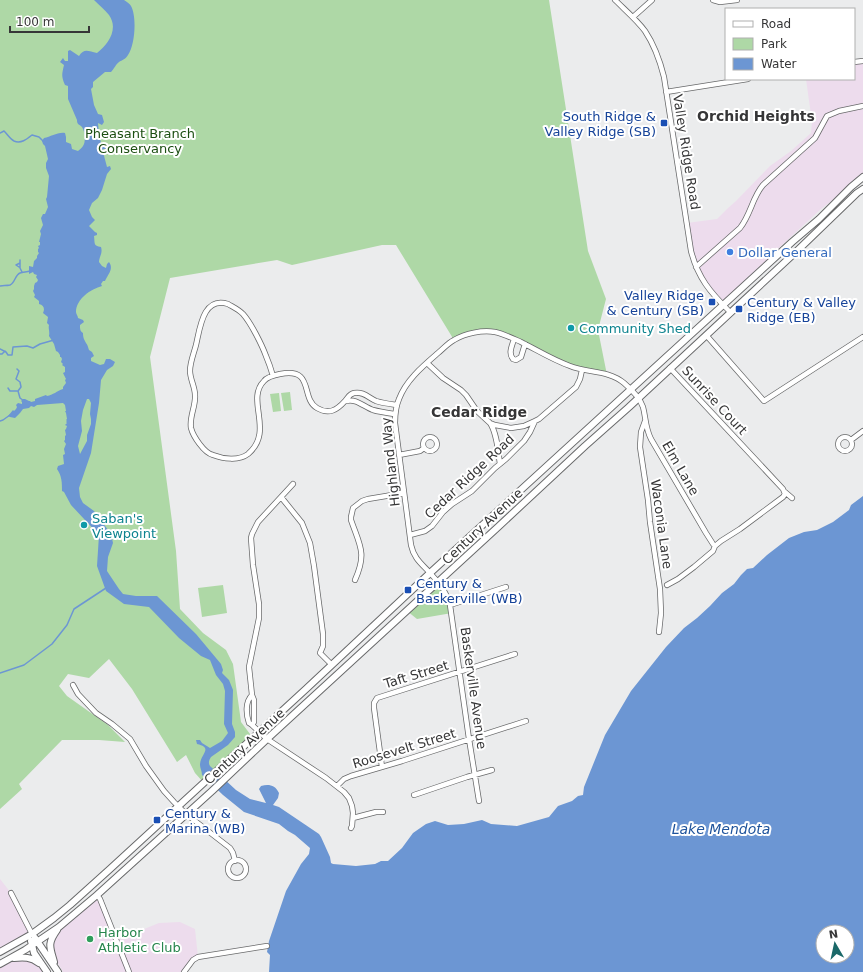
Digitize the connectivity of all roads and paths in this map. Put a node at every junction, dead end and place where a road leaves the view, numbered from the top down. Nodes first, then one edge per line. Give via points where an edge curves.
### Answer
1 (615, 0) edge
2 (652, 0) edge
3 (713, 0) edge
4 (737, 0) edge
5 (633, 18) junction
6 (742, 80) edge
7 (666, 92) junction
8 (863, 106) edge
9 (863, 177) edge
10 (863, 189) edge
11 (696, 267) junction
12 (723, 306) junction
13 (730, 312) junction
14 (706, 335) junction
15 (863, 337) edge
16 (514, 339) junction
17 (525, 344) junction
18 (427, 362) junction
19 (670, 368) junction
20 (582, 370) junction
21 (274, 376) junction
22 (631, 390) junction
23 (638, 398) junction
24 (346, 401) junction
25 (397, 405) junction
26 (395, 414) junction
27 (645, 419) junction
28 (535, 421) junction
29 (490, 423) junction
30 (863, 432) edge
31 (851, 440) dead end
32 (424, 448) dead end
33 (399, 455) junction
34 (500, 464) junction
35 (293, 484) dead end
36 (785, 492) junction
37 (404, 494) junction
38 (281, 497) junction
39 (792, 498) dead end
40 (410, 534) junction
41 (715, 546) junction
42 (430, 573) junction
43 (355, 580) dead end
44 (438, 582) junction
45 (667, 585) dead end
46 (506, 587) dead end
47 (450, 605) junction
48 (659, 632) dead end
49 (515, 654) dead end
50 (332, 666) junction
51 (460, 672) junction
52 (73, 685) dead end
53 (252, 695) junction
54 (526, 721) dead end
55 (252, 724) junction
56 (260, 732) junction
57 (267, 739) junction
58 (469, 739) junction
59 (382, 766) junction
60 (492, 770) dead end
61 (475, 775) junction
62 (337, 786) junction
63 (414, 796) dead end
64 (479, 801) dead end
65 (178, 806) junction
66 (383, 812) dead end
67 (186, 814) junction
68 (353, 818) junction
69 (351, 828) dead end
70 (235, 861) dead end
71 (10, 893) dead end
72 (97, 895) junction
73 (59, 927) junction
74 (32, 934) junction
75 (38, 941) junction
76 (32, 945) junction
77 (267, 946) dead end
78 (0, 952) edge
79 (10, 958) junction
80 (0, 964) edge
81 (42, 964) junction
82 (57, 971) edge
83 (47, 972) edge
84 (129, 972) edge
85 (184, 972) edge

1 - 5 street, Valley Ridge Road
2 - 5 street
3 - 4 street
5 - 7 street, Valley Ridge Road via 656,50
6 - 7 street
7 - 11 street, Valley Ridge Road via 691,251
8 - 11 street via 827,116 815,138 758,190 740,228
9 - 12 main road, Century Avenue
10 - 13 main road, Century Avenue
11 - 12 street, Valley Ridge Road via 705,284
12 - 13 street, Valley Ridge Road
12 - 22 main road, Century Avenue
13 - 14 main road, Century Avenue
14 - 15 street via 764,401
14 - 19 main road, Century Avenue
16 - 17 street, Highland Way
16 - 17 street via 510,352 513,359 521,357
16 - 18 street, Highland Way via 484,331 468,334 454,340
17 - 20 street, Highland Way via 562,364
18 - 25 street, Highland Way via 406,385
18 - 29 street via 443,378 461,390
19 - 23 main road, Century Avenue
19 - 36 street, Sunrise Court
20 - 22 street, Highland Way via 614,377
20 - 28 street, Cedar Ridge Road via 576,387
21 - 21 street via 266,356 242,314 223,303 210,307 205,312 190,374 195,394 191,427 206,452 230,459 246,455 254,448 260,433 258,391 264,380
21 - 24 street via 291,373 302,378 313,406 327,412 336,410
22 - 23 street, Highland Way
22 - 42 main road, Century Avenue
23 - 27 street, Elm Lane
23 - 44 main road, Century Avenue
24 - 25 street via 356,392
24 - 26 street via 351,400 371,409
25 - 26 street, Highland Way
26 - 33 street, Highland Way
27 - 41 street, Elm Lane via 651,439
27 - 48 street, Waconia Lane via 640,447 660,590
28 - 29 street via 511,428
28 - 34 street, Cedar Ridge Road via 527,436
29 - 34 street
30 - 31 street
32 - 33 street
33 - 37 street, Highland Way
34 - 40 street, Cedar Ridge Road via 472,491 443,512 432,526 425,531
35 - 38 street
36 - 39 street, Sunrise Court
36 - 41 street via 783,497
37 - 40 street, Highland Way
37 - 43 street via 368,499 353,508 351,517 362,554
38 - 50 street via 302,523 310,543 324,634 320,653
38 - 53 street via 258,522 251,538 259,604 259,618 249,667
40 - 42 street, Highland Way via 414,554
41 - 45 street via 713,551 694,567
42 - 44 street, Highland Way
42 - 50 main road, Century Avenue
44 - 47 street, Baskerville Avenue via 447,594
44 - 57 main road, Century Avenue
46 - 47 street
47 - 51 street, Baskerville Avenue
49 - 51 street, Taft Street
50 - 56 main road, Century Avenue
51 - 58 street, Baskerville Avenue
51 - 59 street, Taft Street via 375,700
52 - 65 street via 96,713 130,739 150,772
53 - 55 street
53 - 55 street via 248,700 247,713 249,723
54 - 58 street, Roosevelt Street
55 - 56 street
56 - 57 street
56 - 65 main road, Century Avenue
57 - 62 street
57 - 67 main road, Century Avenue
58 - 59 street, Roosevelt Street
58 - 61 street, Baskerville Avenue
59 - 62 street, Roosevelt Street via 349,777
60 - 61 street
61 - 63 street
61 - 64 street, Baskerville Avenue
62 - 68 street via 349,798
65 - 67 street
65 - 74 main road, Century Avenue via 70,905
66 - 68 street
67 - 70 street via 230,848
67 - 72 main road, Century Avenue
68 - 69 street
71 - 74 street
72 - 73 main road, Century Avenue
72 - 84 street
73 - 75 main road, Century Avenue
73 - 82 main road via 50,946
74 - 75 main road
74 - 76 main road
74 - 78 main road, Century Avenue
75 - 76 main road, Century Avenue
75 - 82 main road
76 - 79 main road, Century Avenue
76 - 81 main road
77 - 85 street via 198,957
79 - 80 main road, Century Avenue
79 - 81 main road via 27,957
81 - 83 main road

